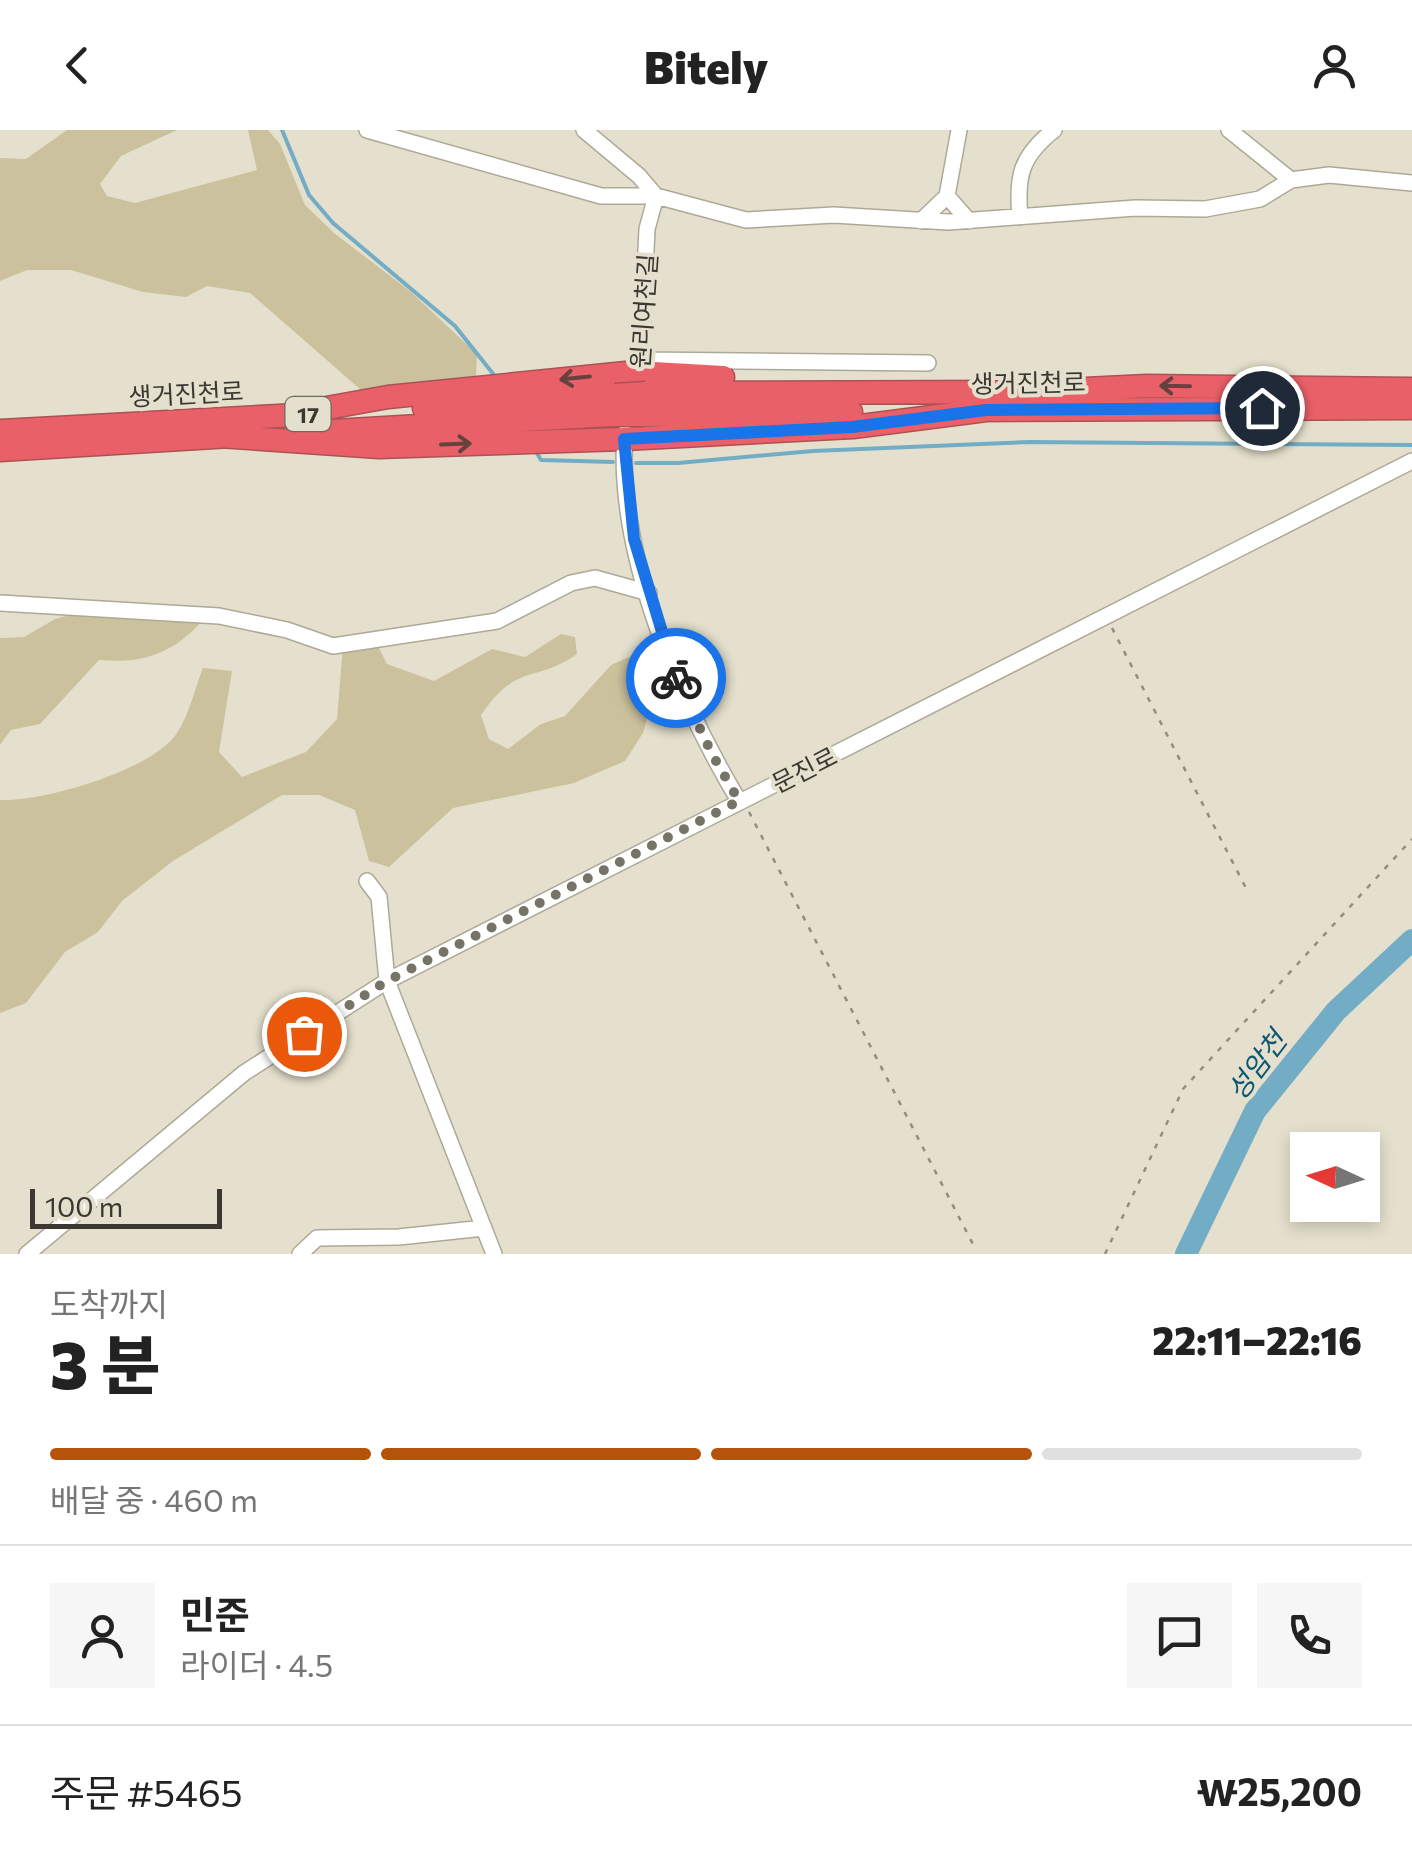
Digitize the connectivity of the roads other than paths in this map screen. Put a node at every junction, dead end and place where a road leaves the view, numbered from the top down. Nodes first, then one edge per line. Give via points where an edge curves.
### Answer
1 (367, 130) edge
2 (584, 130) edge
3 (959, 130) edge
4 (1054, 130) edge
5 (1228, 130) edge
6 (1291, 180) junction
7 (1412, 183) edge
8 (656, 196) junction
9 (947, 196) junction
10 (1020, 217) junction
11 (922, 220) junction
12 (969, 221) junction
13 (928, 363) dead end
14 (644, 385) junction
15 (1412, 389) edge
16 (612, 405) junction
17 (1412, 408) edge
18 (986, 410) junction
19 (282, 416) junction
20 (0, 432) edge
21 (218, 436) junction
22 (624, 439) junction
23 (0, 450) edge
24 (1412, 462) edge
25 (649, 593) junction
26 (0, 604) edge
27 (739, 801) junction
28 (367, 881) dead end
29 (387, 981) junction
30 (484, 1228) junction
31 (27, 1254) edge
32 (300, 1254) edge
33 (494, 1254) edge

1 - 8 street via 601,196
2 - 8 street
3 - 9 street
4 - 10 street via 1022,166
5 - 6 street
6 - 7 street via 1329,175
6 - 10 street via 1260,199 1205,210
8 - 11 street via 746,220
8 - 14 street, 원리여천길 via 647,229
9 - 11 street
9 - 12 street
10 - 12 street
11 - 12 street
13 - 14 street
15 -> 14 highway, 생거진천로 / 17
14 - 16 highway, 17, bridge
14 - 18 highway, 생거진천로 / 17
14 -> 19 highway via 388,397
14 - 22 street, 원리여천길 via 626,416
16 - 19 highway, 생거진천로 / 17
16 - 21 highway, 생거진천로 / 17
17 - 18 highway, 생거진천로 / 17
18 - 22 highway via 852,427
19 - 20 highway, 생거진천로 / 17
21 -> 22 highway via 378,447
21 - 23 highway, 생거진천로 / 17
22 - 25 street, 원리여천길 via 630,512
24 - 27 street, 문진로
25 - 26 street via 595,578 497,620 333,646 219,616
25 - 27 street, 원리여천길 via 685,703
27 - 29 street, 문진로
28 - 29 street via 379,897
29 - 30 street
29 - 31 street, 문진로 via 244,1074
30 - 32 street via 316,1238
30 - 33 street

